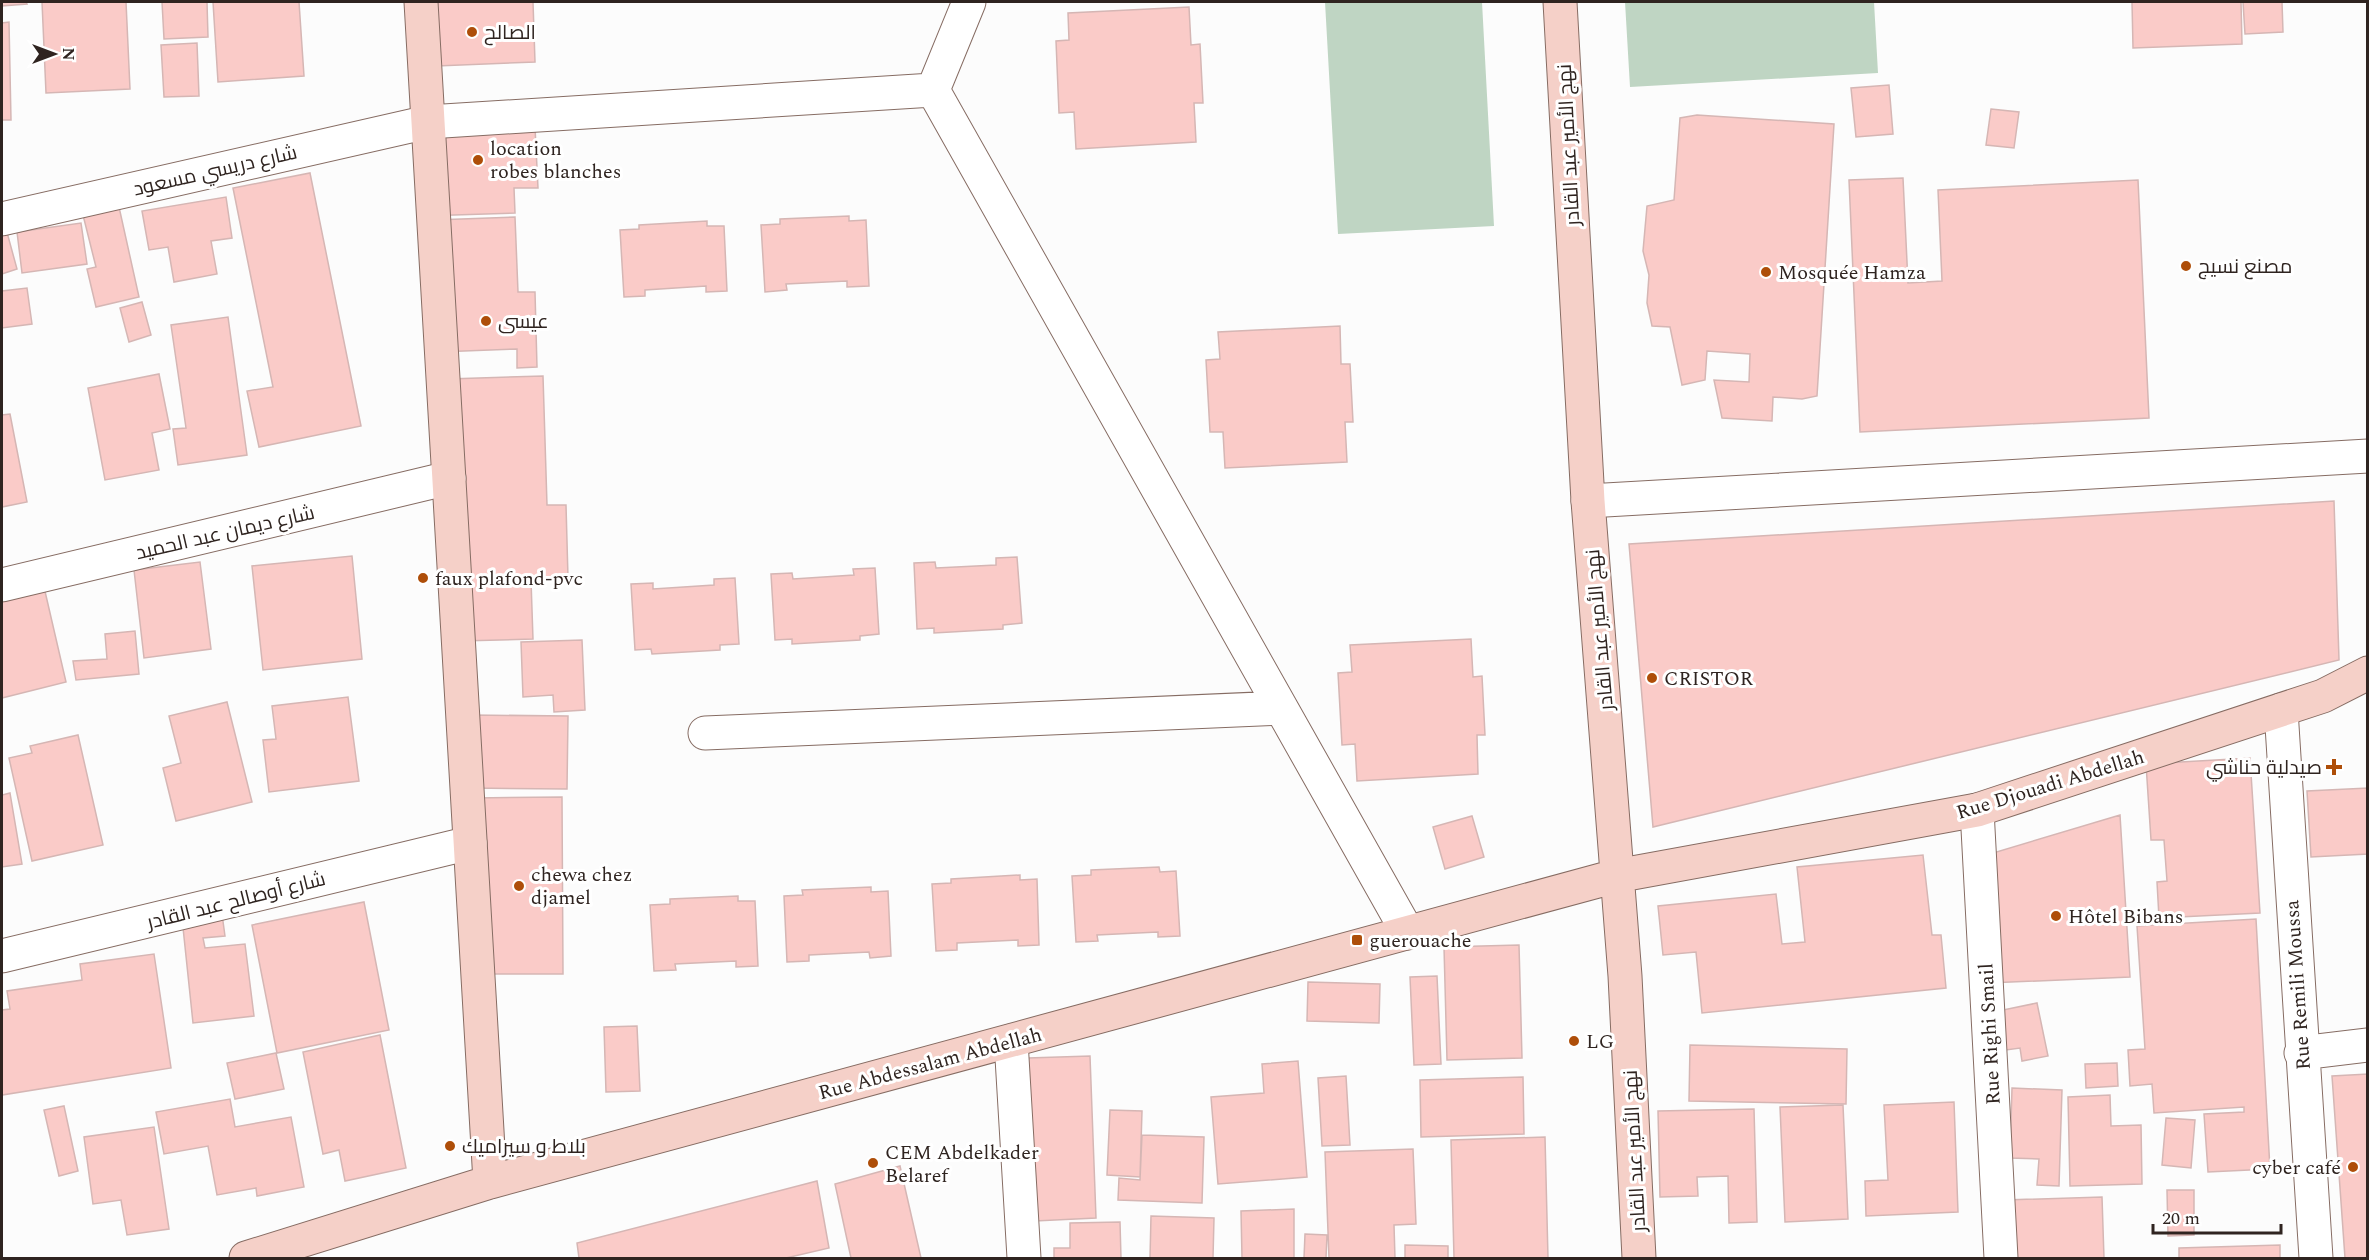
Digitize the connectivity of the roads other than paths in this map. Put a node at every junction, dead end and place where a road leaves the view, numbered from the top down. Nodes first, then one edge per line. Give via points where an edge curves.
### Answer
1 (421, 2) edge
2 (969, 2) edge
3 (1560, 2) edge
4 (933, 90) junction
5 (428, 122) junction
6 (2, 219) edge
7 (2367, 456) edge
8 (449, 478) junction
9 (1588, 501) junction
10 (2, 585) edge
11 (2367, 673) edge
12 (1281, 708) junction
13 (2281, 710) junction
14 (705, 734) dead end
15 (1977, 810) junction
16 (470, 843) junction
17 (1616, 876) junction
18 (1408, 933) junction
19 (2, 956) edge
20 (1011, 1041) junction
21 (2367, 1045) edge
22 (2301, 1053) junction
23 (490, 1182) junction
24 (246, 1258) edge
25 (1024, 1258) edge
26 (1640, 1258) edge
27 (2001, 1258) edge
28 (2316, 1258) edge

1 - 5 main road
2 - 4 street
3 - 9 main road, نهج الأمير عبد القادر
4 - 5 street, شارع دريسي مسعود
4 - 12 street
5 - 6 street, شارع دريسي مسعود
5 - 8 main road
7 - 9 street
8 - 10 street, شارع ديمان عبد الحميد
8 - 16 main road
9 - 17 main road, نهج الأمير عبد القادر
11 - 13 main road, Rue Djouadi Abdellah via 2324,696
12 - 14 street
12 - 18 street
13 - 15 main road, Rue Djouadi Abdellah
13 - 22 street, Rue Remili Moussa
15 - 17 main road, Rue Djouadi Abdellah
15 - 27 street, Rue Righi Smail
16 - 19 street, شارع أوصالح عبد القادر
16 - 23 main road
17 - 18 main road, Rue Abdessalam Abdellah
17 - 26 main road, نهج الأمير عبد القادر via 1626,987
18 - 20 main road, Rue Abdessalam Abdellah
20 - 23 main road, Rue Abdessalam Abdellah
20 - 25 street
21 - 22 street
22 - 28 street, Rue Remili Moussa
23 - 24 main road, Rue Abdessalam Abdellah

